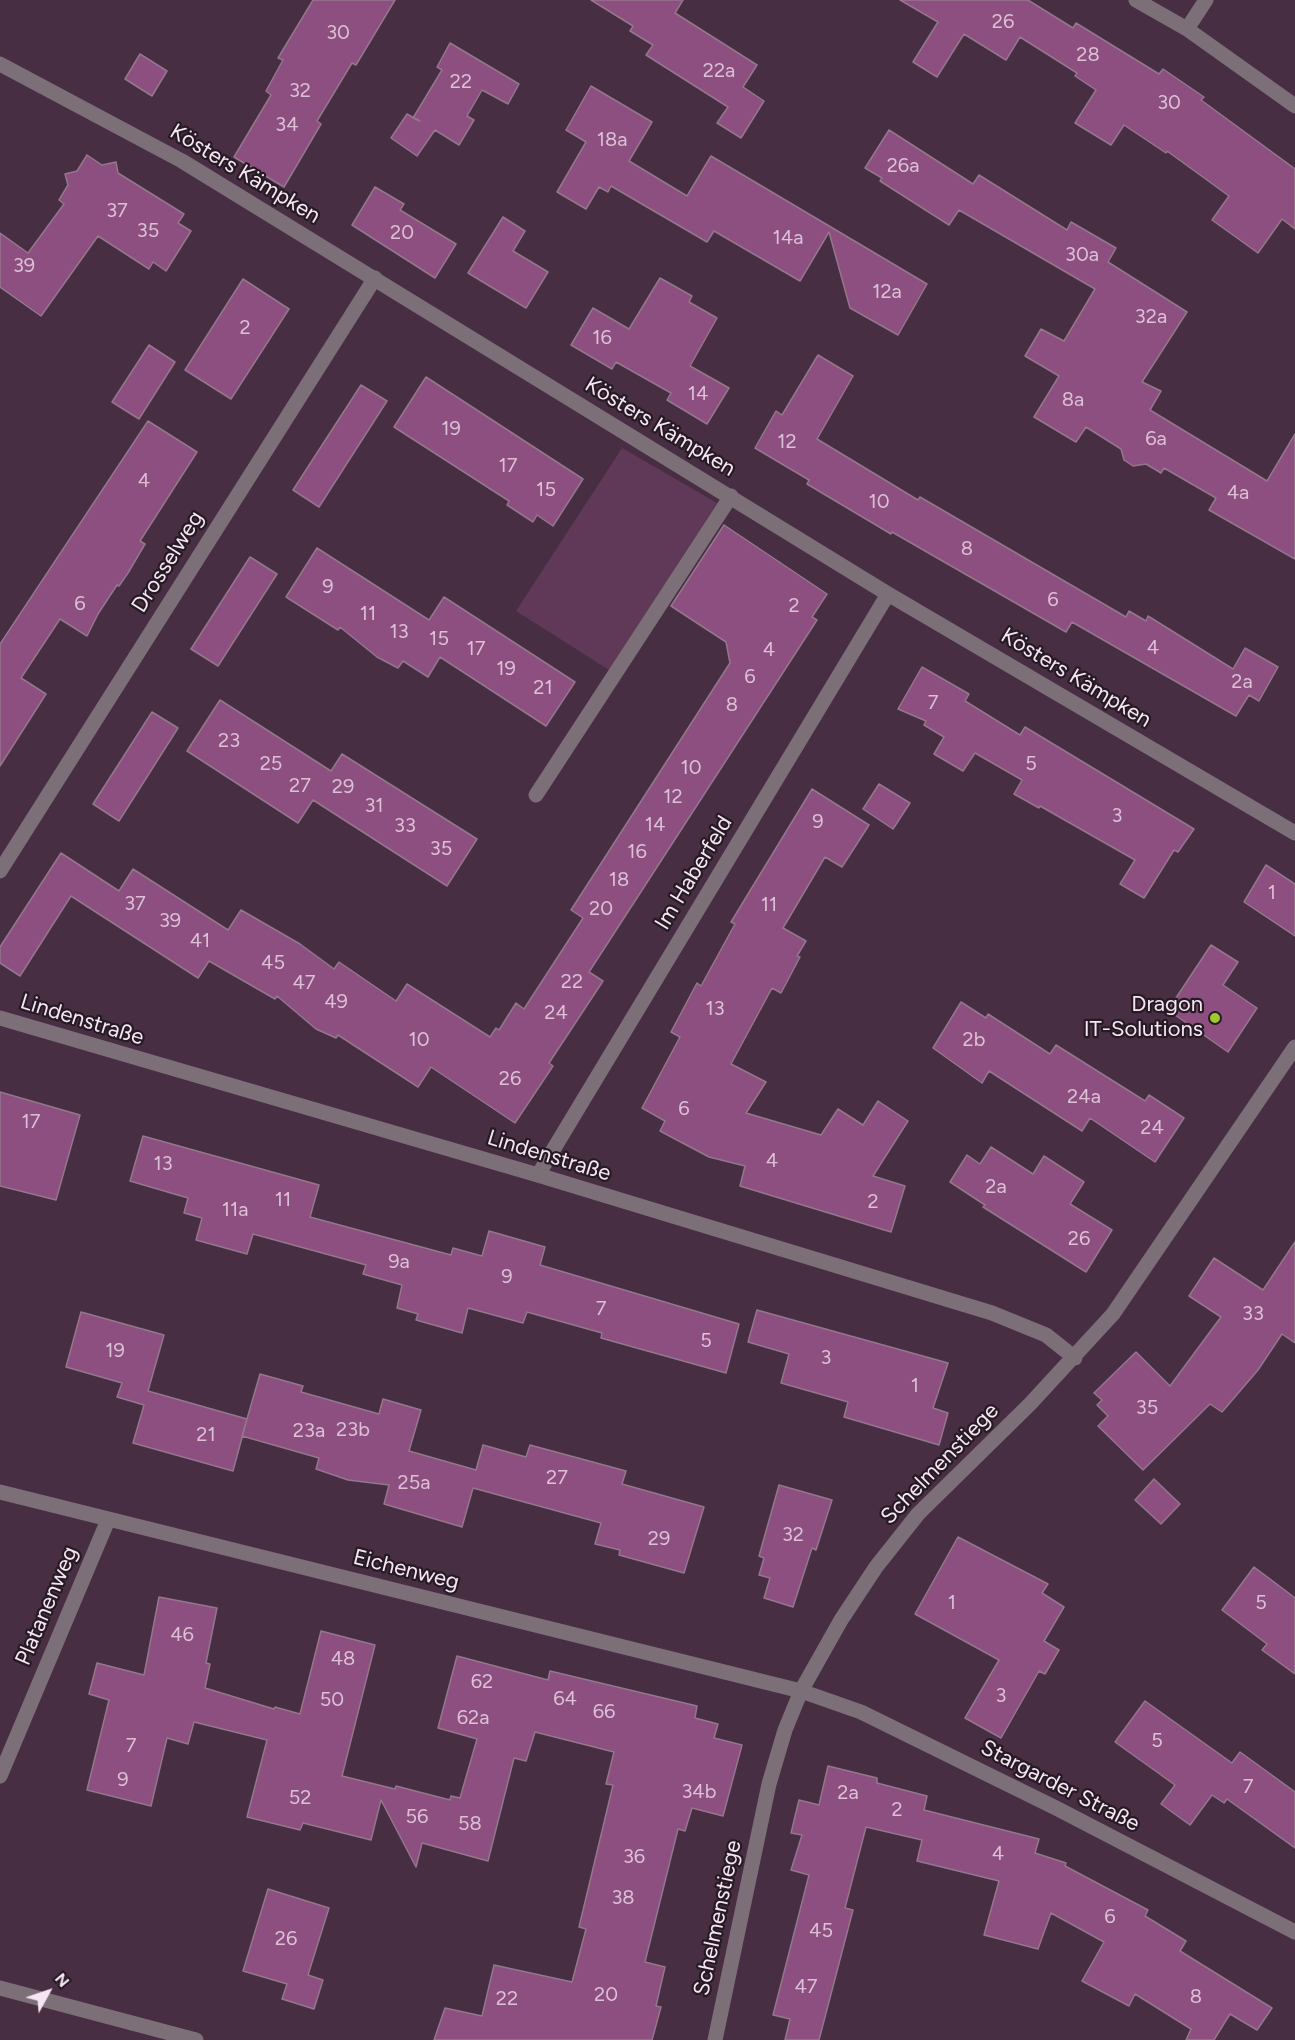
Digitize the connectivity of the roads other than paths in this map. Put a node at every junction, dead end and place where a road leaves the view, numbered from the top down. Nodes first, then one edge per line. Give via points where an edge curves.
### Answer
1 (1136, 0) edge
2 (1206, 0) edge
3 (1187, 29) junction
4 (0, 64) edge
5 (1295, 106) edge
6 (375, 278) junction
7 (731, 496) junction
8 (888, 594) junction
9 (536, 795) dead end
10 (1295, 833) edge
11 (0, 871) edge
12 (0, 1018) edge
13 (1295, 1047) edge
14 (538, 1175) junction
15 (1075, 1358) junction
16 (0, 1492) edge
17 (108, 1520) junction
18 (801, 1691) junction
19 (0, 1776) edge
20 (1295, 1932) edge
21 (0, 1988) edge
22 (196, 2040) edge
23 (715, 2040) edge

1 - 3 street
2 - 3 street
3 - 5 street
4 - 6 street, Kösters Kämpken via 182,161
6 - 7 street, Kösters Kämpken
6 - 11 street, Drosselweg
7 - 8 street, Kösters Kämpken
7 - 9 street
8 - 10 street, Kösters Kämpken
8 - 14 street, Im Haberfeld
12 - 14 street, Lindenstraße
13 - 15 street, Schelmenstiege via 1113,1314
14 - 15 street, Lindenstraße via 992,1313 1046,1335
15 - 18 street, Schelmenstiege via 918,1514 876,1567
16 - 17 street, Eichenweg
17 - 18 street, Eichenweg
17 - 19 street, Platanenweg
18 - 20 street, Stargarder Straße via 861,1712
18 - 23 street, Schelmenstiege via 769,1784
21 - 22 street

